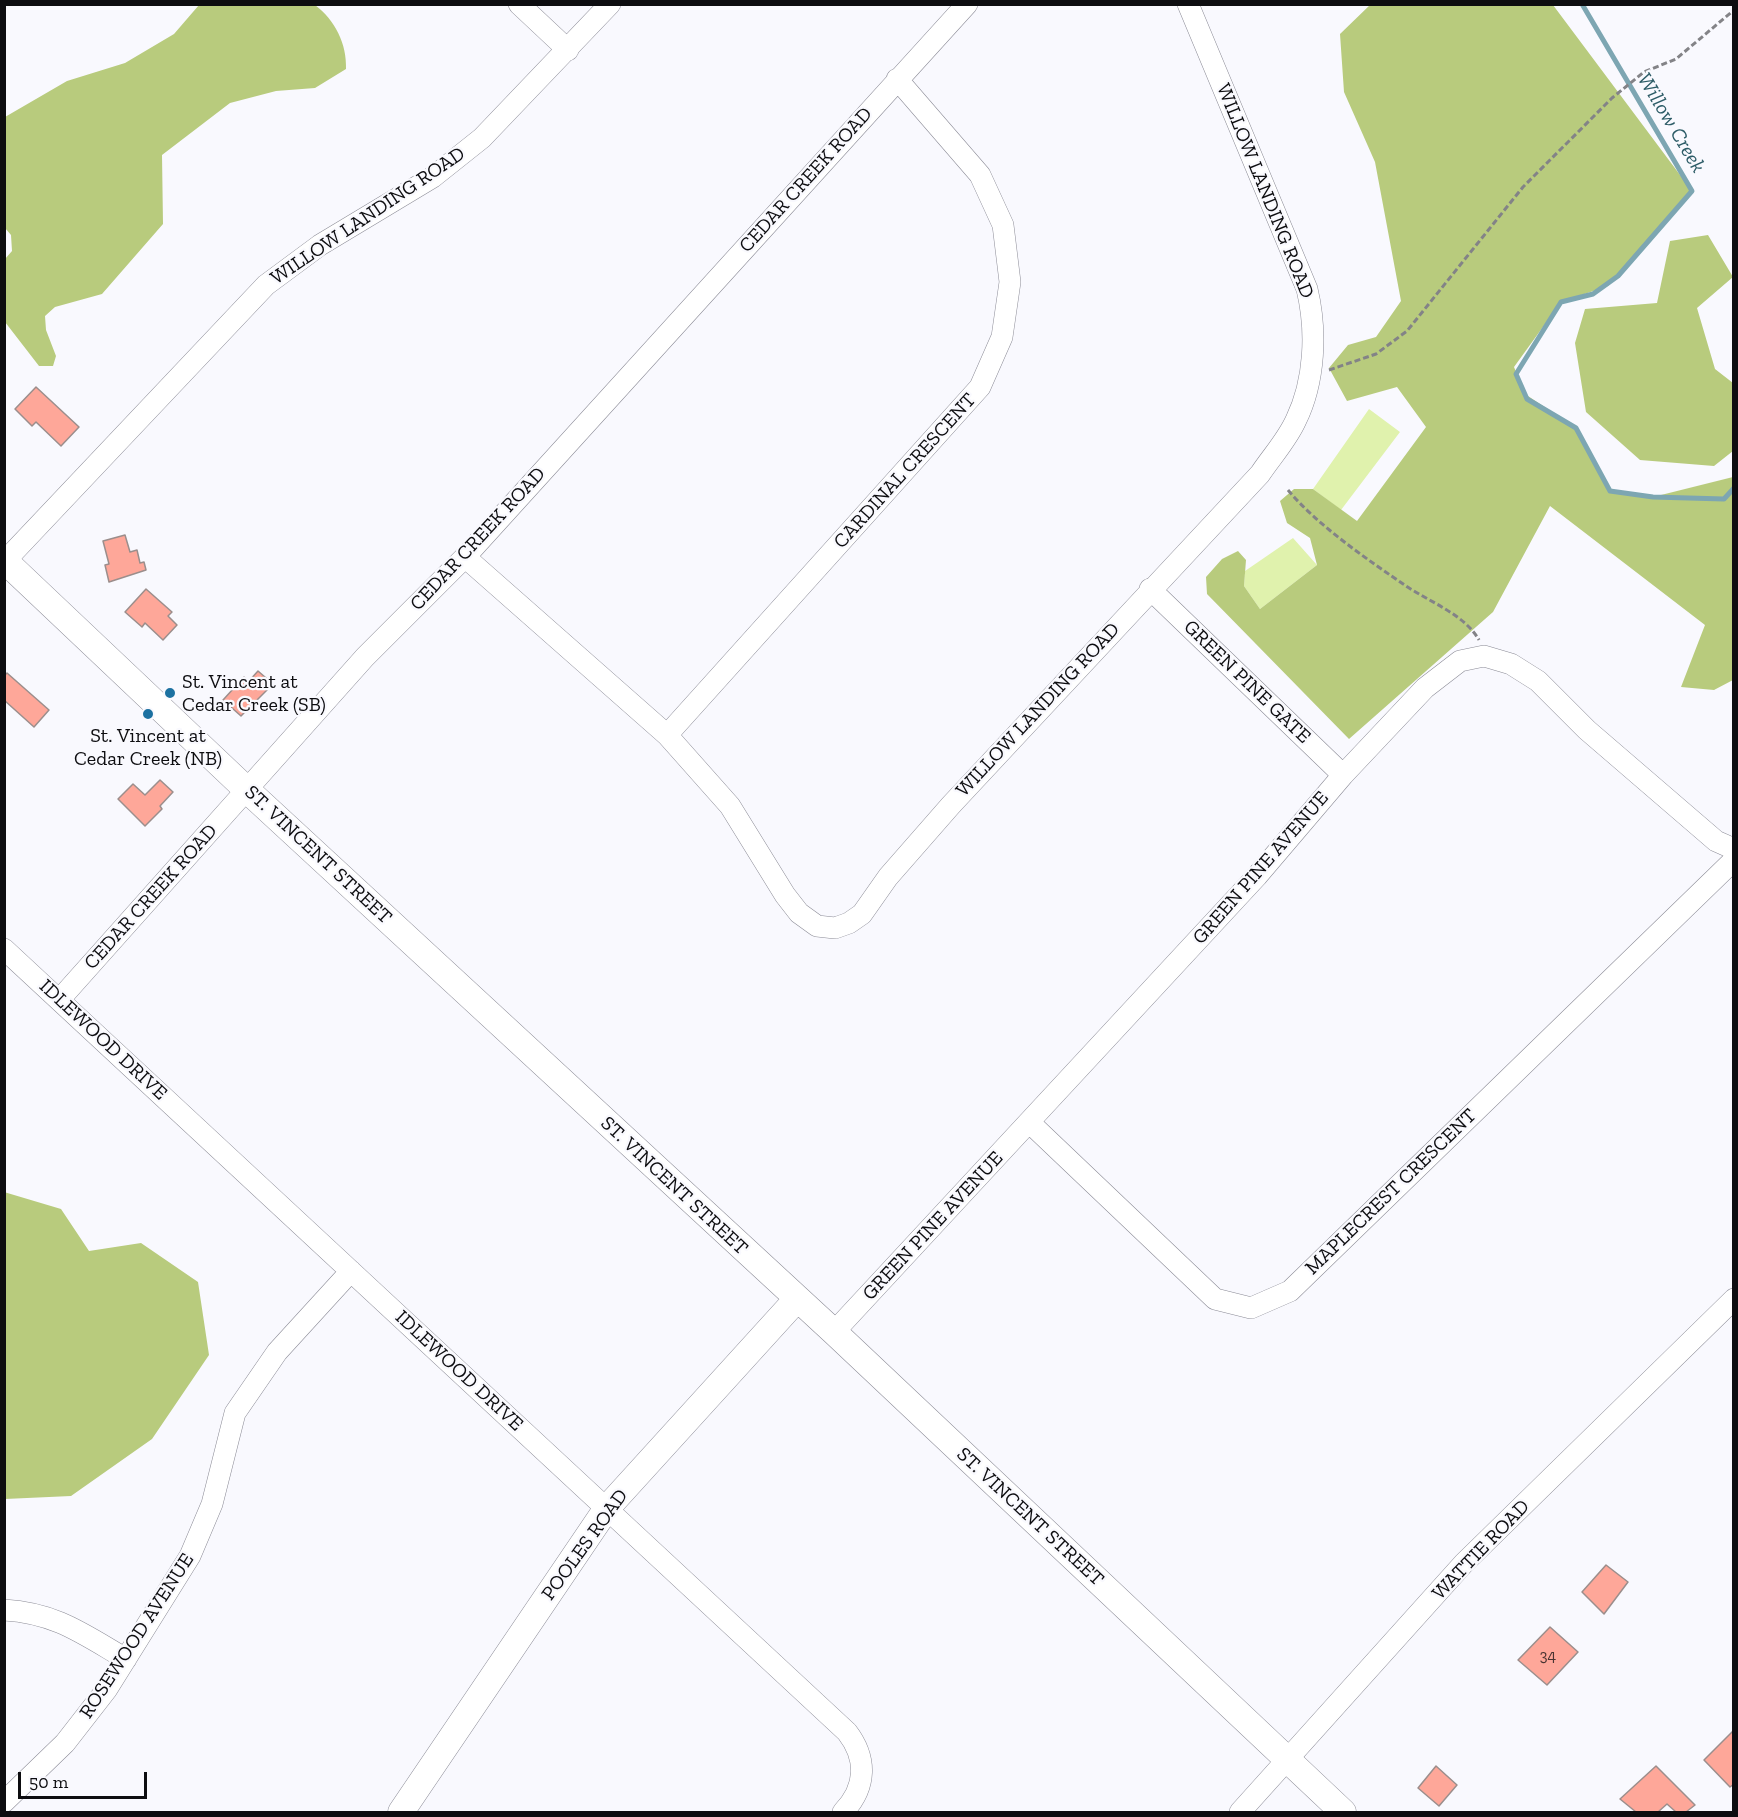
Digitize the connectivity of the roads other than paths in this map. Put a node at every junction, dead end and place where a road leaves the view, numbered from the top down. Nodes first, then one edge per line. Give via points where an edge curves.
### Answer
1 (519, 4) edge
2 (610, 4) edge
3 (966, 4) edge
4 (1188, 4) edge
5 (568, 50) junction
6 (897, 79) junction
7 (465, 557) junction
8 (5, 560) edge
9 (1150, 589) junction
10 (667, 735) junction
11 (1343, 775) junction
12 (247, 790) junction
13 (1734, 849) edge
14 (1734, 860) edge
15 (4, 949) edge
16 (60, 999) junction
17 (1029, 1122) junction
18 (351, 1271) junction
19 (797, 1299) junction
20 (1734, 1299) edge
21 (834, 1332) junction
22 (607, 1508) junction
23 (4, 1610) edge
24 (126, 1659) junction
25 (1288, 1762) junction
26 (4, 1802) edge
27 (401, 1812) edge
28 (843, 1812) edge
29 (1240, 1812) edge
30 (1343, 1812) edge

1 - 5 street
2 - 5 street, WILLOW LANDING ROAD
3 - 6 street, CEDAR CREEK ROAD
4 - 9 street, WILLOW LANDING ROAD via 1308,289 1313,325 1310,375 1297,419 1285,441 1260,474
5 - 8 street, WILLOW LANDING ROAD via 482,138 433,177 320,245 266,285
6 - 7 street, CEDAR CREEK ROAD
6 - 10 street, CARDINAL CRESCENT via 980,175 1003,225 1010,282 1002,337 980,387
7 - 10 street, WILLOW LANDING ROAD
7 - 12 street, CEDAR CREEK ROAD via 365,657
8 - 12 street, ST. VINCENT STREET
9 - 10 street, WILLOW LANDING ROAD via 951,805 888,877 862,914 835,928 817,926 799,913 730,806
9 - 11 street, GREEN PINE GATE
11 - 13 street, GREEN PINE AVENUE via 1425,688 1460,662 1484,656 1511,664 1538,681 1587,730 1716,841
11 - 17 street, GREEN PINE AVENUE via 1257,876
12 - 16 street, CEDAR CREEK ROAD
12 - 19 street, ST. VINCENT STREET
14 - 17 street, MAPLECREST CRESCENT via 1290,1291 1251,1308 1215,1299
15 - 16 street, IDLEWOOD DRIVE
16 - 18 street, IDLEWOOD DRIVE
17 - 21 street, GREEN PINE AVENUE
18 - 22 street, IDLEWOOD DRIVE
18 - 24 street, ROSEWOOD AVENUE via 277,1352 234,1413 212,1504 201,1532
19 - 21 street, ST. VINCENT STREET
19 - 22 street, POOLES ROAD
20 - 25 street, WATTIE ROAD via 1464,1563
21 - 25 street, ST. VINCENT STREET
22 - 27 street, POOLES ROAD
22 - 28 street, IDLEWOOD DRIVE via 847,1732 861,1759 863,1775 858,1791
23 - 24 street via 56,1619
24 - 26 street, ROSEWOOD AVENUE via 71,1736
25 - 29 street, WATTIE ROAD
25 - 30 street, ST. VINCENT STREET

